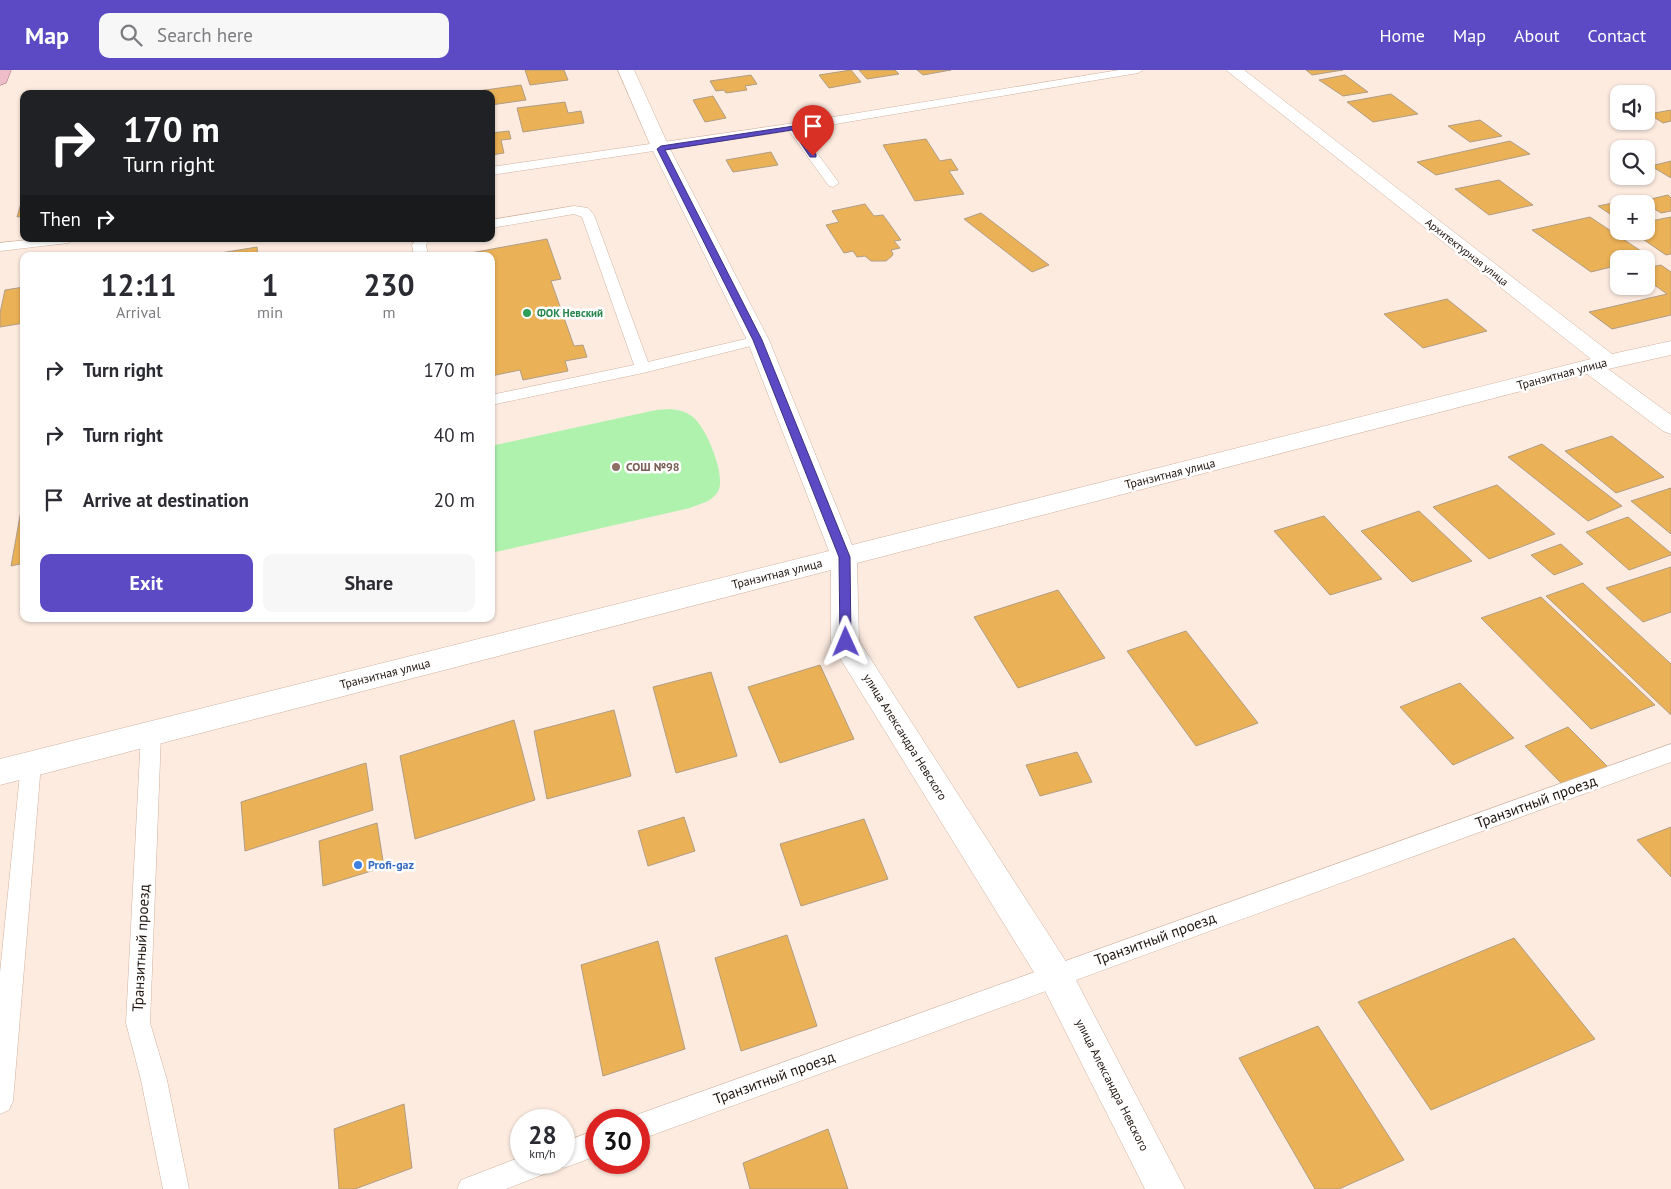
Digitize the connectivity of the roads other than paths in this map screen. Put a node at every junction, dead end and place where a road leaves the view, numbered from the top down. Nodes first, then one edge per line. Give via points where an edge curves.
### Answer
1 (3, 70) edge
2 (626, 70) edge
3 (1138, 70) edge
4 (1234, 70) edge
5 (0, 80) edge
6 (794, 128) junction
7 (661, 149) junction
8 (495, 170) edge
9 (833, 183) dead end
10 (495, 223) edge
11 (45, 242) edge
12 (0, 248) edge
13 (758, 340) junction
14 (1671, 348) edge
15 (1600, 365) junction
16 (643, 368) junction
17 (495, 399) edge
18 (1671, 426) edge
19 (844, 557) junction
20 (151, 734) junction
21 (1671, 753) edge
22 (31, 764) junction
23 (0, 772) edge
24 (1055, 975) junction
25 (0, 1101) edge
26 (650, 1123) edge
27 (511, 1174) edge
28 (176, 1189) edge
29 (470, 1189) edge
30 (1166, 1189) edge

1 - 5 main road
2 - 7 street, улица Александра Невского
3 - 6 lane
4 - 15 street, Архитектурная улица
6 - 7 lane
6 - 9 lane
7 - 8 lane
7 - 13 street, улица Александра Невского
10 - 16 lane via 574,210 588,215
11 - 12 lane
13 - 16 lane
13 - 19 street, улица Александра Невского
14 - 15 street, Транзитная улица
15 - 18 street, Архитектурная улица
15 - 19 street, Транзитная улица
16 - 17 lane
19 - 20 street, Транзитная улица
19 - 24 street, улица Александра Невского via 846,642
20 - 22 street, Транзитная улица
20 - 28 lane, Транзитный проезд via 138,1024 154,1080
21 - 24 lane, Транзитный проезд
22 - 23 street, Транзитная улица
22 - 25 lane
24 - 26 lane, Транзитный проезд
24 - 30 street, улица Александра Невского
27 - 29 lane

